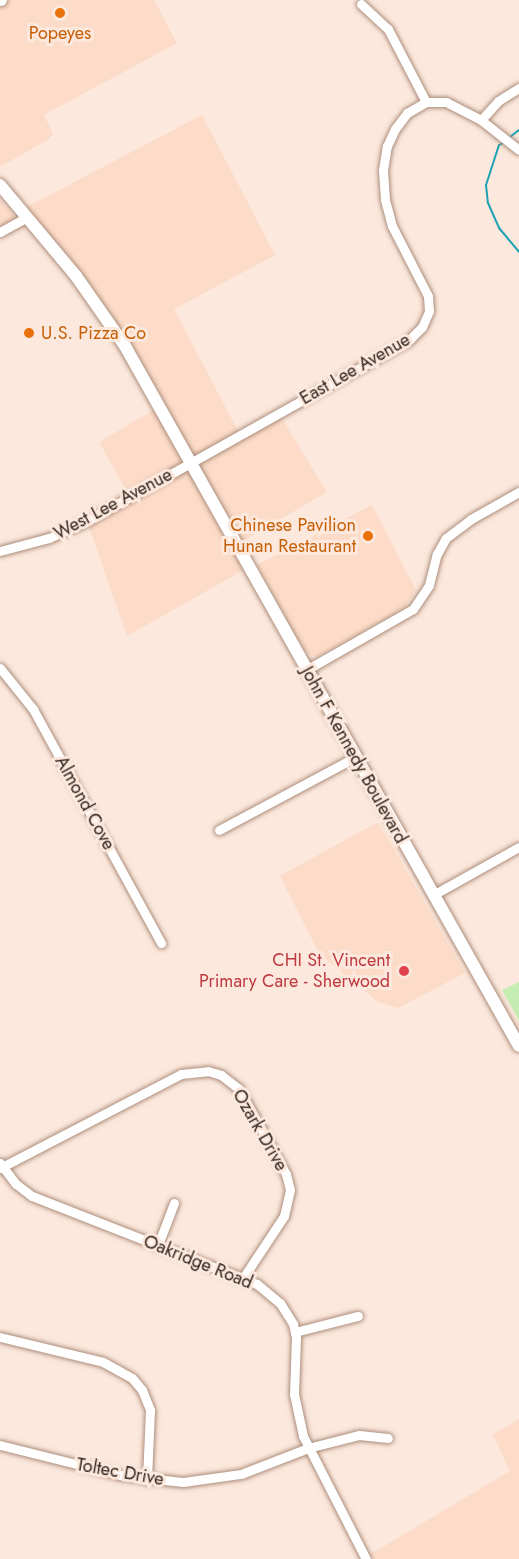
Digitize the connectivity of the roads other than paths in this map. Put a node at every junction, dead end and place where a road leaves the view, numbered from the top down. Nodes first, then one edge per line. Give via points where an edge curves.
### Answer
1 (361, 4) dead end
2 (519, 88) edge
3 (426, 102) junction
4 (481, 120) junction
5 (516, 148) edge
6 (0, 184) edge
7 (27, 217) junction
8 (0, 232) edge
9 (191, 463) junction
10 (519, 492) edge
11 (0, 551) edge
12 (0, 668) edge
13 (306, 670) junction
14 (354, 758) junction
15 (219, 830) dead end
16 (519, 848) edge
17 (433, 895) junction
18 (161, 943) dead end
19 (519, 1046) edge
20 (1, 1166) edge
21 (174, 1203) dead end
22 (158, 1245) junction
23 (243, 1278) junction
24 (358, 1316) dead end
25 (295, 1332) junction
26 (0, 1337) edge
27 (388, 1438) dead end
28 (0, 1445) edge
29 (308, 1448) junction
30 (147, 1480) junction
31 (366, 1559) edge

1 - 3 street via 388,29
2 - 4 street via 498,101
3 - 4 street via 446,102
3 - 9 street, East Lee Avenue via 408,113 395,129 387,146 384,170 388,216 428,296 429,311 422,327 409,340
4 - 5 street
6 - 7 main road, John F Kennedy Boulevard
7 - 8 street
7 - 9 main road, John F Kennedy Boulevard via 108,320
9 - 11 street, West Lee Avenue via 65,532
9 - 13 main road, John F Kennedy Boulevard
10 - 13 street via 446,538 437,554 429,585 406,615
12 - 18 street, Almond Cove via 33,709
13 - 14 main road, John F Kennedy Boulevard
14 - 15 street
14 - 17 main road, John F Kennedy Boulevard
16 - 17 street
17 - 19 main road, John F Kennedy Boulevard
20 - 22 street, Oakridge Road via 15,1184 32,1196
20 - 23 street, Ozark Drive via 181,1074 208,1071 221,1075 239,1089 286,1174 290,1190 284,1216
21 - 22 street
22 - 23 street, Oakridge Road
23 - 25 street, Oakridge Road via 273,1296 289,1316
24 - 25 street
25 - 29 street, Oakridge Road via 294,1394
26 - 30 street via 103,1362 132,1378 150,1410
27 - 29 street, Toltec Drive via 359,1435
28 - 30 street, Toltec Drive
29 - 30 street, Toltec Drive via 259,1468 217,1479
29 - 31 street, Oakridge Road

